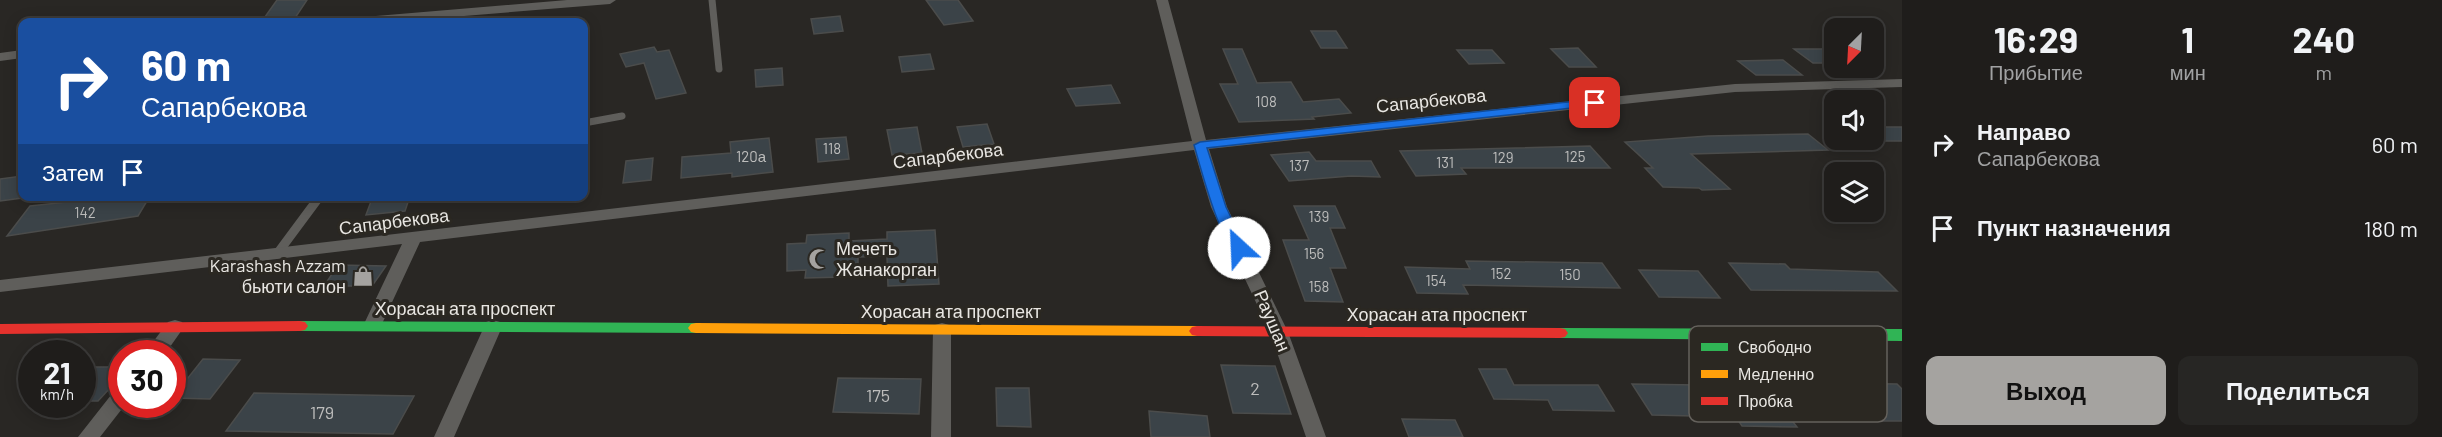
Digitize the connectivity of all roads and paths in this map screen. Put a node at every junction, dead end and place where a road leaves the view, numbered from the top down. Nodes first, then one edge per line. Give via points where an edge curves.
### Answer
1 (610, 0) edge
2 (712, 0) edge
3 (1162, 0) edge
4 (399, 18) edge
5 (18, 55) edge
6 (0, 57) edge
7 (719, 69) dead end
8 (1902, 83) edge
9 (622, 116) dead end
10 (588, 122) edge
11 (1200, 145) junction
12 (316, 201) edge
13 (413, 239) junction
14 (276, 256) junction
15 (0, 286) edge
16 (372, 326) junction
17 (175, 327) junction
18 (493, 327) junction
19 (0, 329) edge
20 (942, 330) junction
21 (1279, 332) junction
22 (1689, 334) edge
23 (1887, 335) edge
24 (1902, 335) edge
25 (165, 340) edge
26 (108, 412) edge
27 (88, 437) edge
28 (444, 437) edge
29 (941, 437) edge
30 (1316, 437) edge

1 - 4 street
2 - 7 lane
3 - 11 street, Раушан
5 - 6 street
8 - 11 street, Сапарбекова via 1735,88
9 - 10 lane
11 - 13 street, Сапарбекова
11 - 21 street, Раушан via 1219,207
12 - 14 lane
13 - 14 street, Сапарбекова
13 - 16 street
14 - 15 street, Сапарбекова
16 - 17 main road, Хорасан ата проспект
16 - 18 main road, Хорасан ата проспект
17 - 19 main road, Хорасан ата проспект
17 - 25 street
18 - 20 main road, Хорасан ата проспект
18 - 28 street
20 - 21 main road, Хорасан ата проспект
20 - 29 street
21 - 22 main road, Хорасан ата проспект
21 - 30 street, Раушан
23 - 24 main road, Хорасан ата проспект
26 - 27 street

